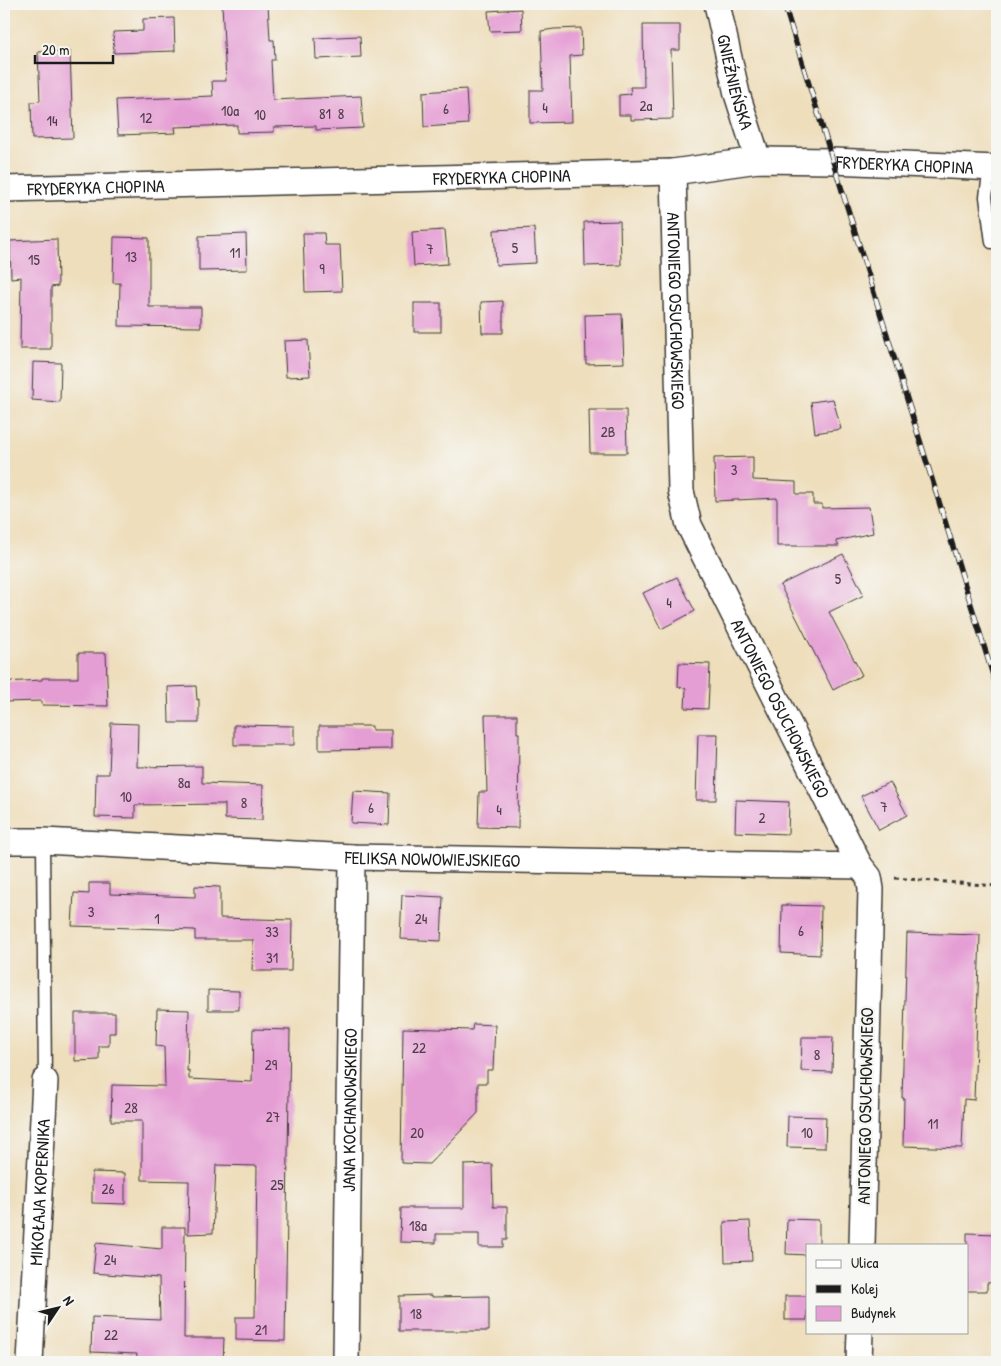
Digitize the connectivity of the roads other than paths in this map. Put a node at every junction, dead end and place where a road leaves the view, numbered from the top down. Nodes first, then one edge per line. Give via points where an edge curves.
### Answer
1 (717, 4) edge
2 (758, 160) junction
3 (994, 168) edge
4 (673, 172) junction
5 (4, 189) edge
6 (997, 242) edge
7 (4, 841) edge
8 (44, 841) junction
9 (352, 857) junction
10 (865, 871) junction
11 (45, 1081) joint
12 (862, 1244) edge
13 (860, 1334) edge
14 (30, 1362) edge
15 (346, 1362) edge
16 (859, 1362) edge

1 - 2 street, GNIEŹNIEŃSKA via 737,94
2 - 3 street, FRYDERYKA CHOPINA
2 - 4 street, FRYDERYKA CHOPINA
3 - 6 lane via 986,197 992,242
4 - 5 street, FRYDERYKA CHOPINA
4 - 10 street, ANTONIEGO OSUCHOWSKIEGO via 681,491 689,525
7 - 8 street, FELIKSA NOWOWIEJSKIEGO
8 - 9 street, FELIKSA NOWOWIEJSKIEGO
8 - 11 lane
9 - 10 street, FELIKSA NOWOWIEJSKIEGO
9 - 15 street, JANA KOCHANOWSKIEGO
10 - 12 street, ANTONIEGO OSUCHOWSKIEGO via 871,889
11 - 14 street, MIKOŁAJA KOPERNIKA
13 - 16 street

